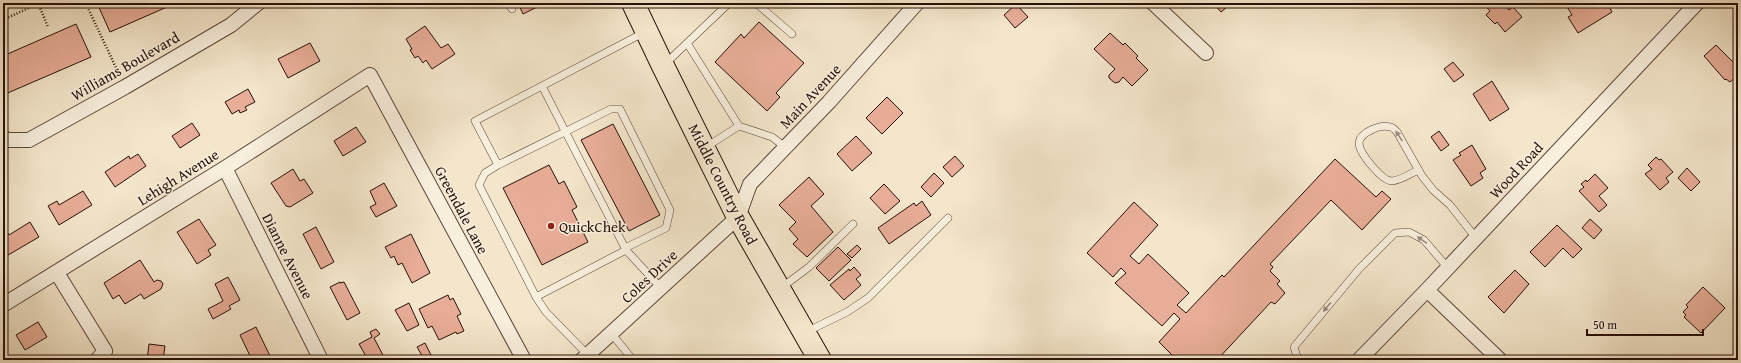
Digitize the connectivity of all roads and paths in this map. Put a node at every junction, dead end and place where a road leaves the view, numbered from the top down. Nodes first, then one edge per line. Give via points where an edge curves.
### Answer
1 (39, 3) edge
2 (86, 3) edge
3 (258, 3) edge
4 (633, 3) edge
5 (729, 3) edge
6 (756, 3) edge
7 (917, 3) edge
8 (1154, 3) edge
9 (1697, 3) edge
10 (3, 20) edge
11 (48, 26) dead end
12 (647, 31) junction
13 (792, 34) dead end
14 (687, 43) junction
15 (1206, 54) dead end
16 (663, 66) junction
17 (370, 75) joint
18 (542, 86) junction
19 (125, 87) junction
20 (739, 126) junction
21 (565, 131) junction
22 (3, 137) edge
23 (704, 148) junction
24 (785, 148) junction
25 (498, 165) junction
26 (225, 168) junction
27 (1418, 170) junction
28 (738, 217) junction
29 (948, 218) dead end
30 (854, 224) dead end
31 (1476, 238) junction
32 (626, 249) junction
33 (1448, 268) junction
34 (57, 273) junction
35 (661, 288) junction
36 (780, 290) junction
37 (1428, 290) junction
38 (536, 297) junction
39 (3, 305) edge
40 (611, 333) junction
41 (804, 333) junction
42 (585, 357) edge
43 (97, 360) edge
44 (321, 360) edge
45 (524, 360) edge
46 (633, 360) edge
47 (820, 360) edge
48 (1298, 360) edge
49 (1359, 360) edge
50 (1500, 360) edge

1 - 10 path
1 - 11 path
2 - 19 path
3 - 19 street, Williams Boulevard via 231,24
4 - 12 main road, Middle Country Road
5 - 14 lane
6 - 13 lane
7 - 24 street, Main Avenue
8 - 15 street
9 - 31 street, Wood Road
12 - 16 main road, Middle Country Road
12 - 18 lane
14 - 16 lane
14 - 20 lane
16 - 23 main road, Middle Country Road
17 - 26 street, Lehigh Avenue
17 - 45 street, Greendale Lane
18 - 21 lane
18 - 25 lane via 476,121
19 - 22 street, Williams Boulevard via 29,140 7,140
20 - 23 lane
20 - 24 lane via 772,137
21 - 25 lane
21 - 32 lane
21 - 32 lane via 611,109 620,109 670,210 666,228
23 - 28 main road, Middle Country Road
24 - 28 street, Main Avenue via 750,184
25 - 38 lane via 485,173 479,185
26 - 34 street, Lehigh Avenue
26 - 44 street, Dianne Avenue
27 -> 27 lane via 1407,148 1392,128 1375,128 1359,142 1362,151 1386,179 1392,181
27 - 31 lane
28 - 35 street, Coles Drive
28 - 36 main road, Middle Country Road
29 - 41 lane via 868,298 847,312
30 - 36 lane via 809,267
31 - 33 street, Wood Road
32 - 35 lane
32 - 38 lane
33 - 37 street, Wood Road
33 -> 48 lane via 1424,240 1409,232 1395,233 1359,269 1294,346
34 - 39 street, Lehigh Avenue
34 - 43 street via 105,351
35 - 40 street, Coles Drive
36 - 41 main road, Middle Country Road
37 - 49 street, Wood Road
37 - 50 street
38 - 42 lane
40 - 42 street, Coles Drive
40 - 46 lane
41 - 47 main road, Middle Country Road

